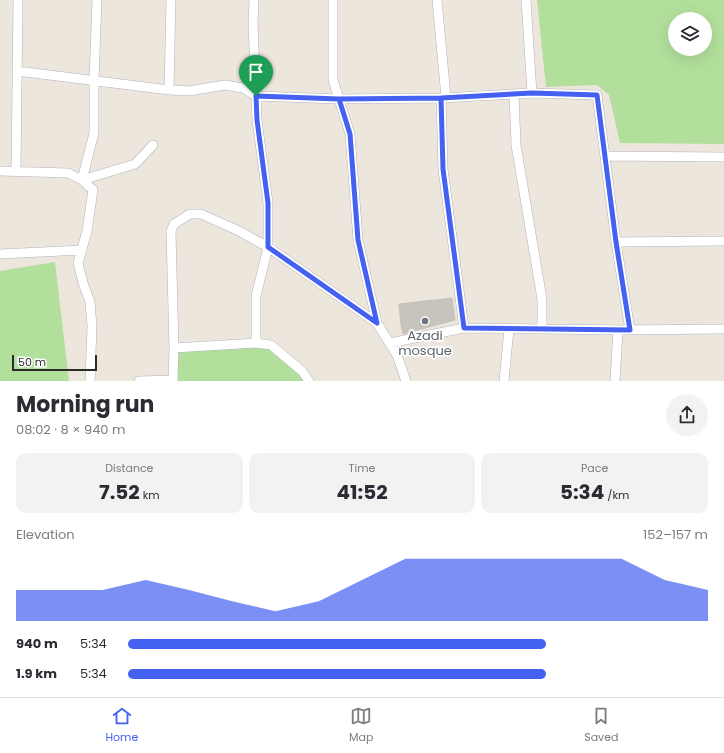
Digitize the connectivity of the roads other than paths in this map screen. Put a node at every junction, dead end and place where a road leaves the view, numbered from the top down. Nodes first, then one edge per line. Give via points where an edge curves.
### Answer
1 (18, 0) edge
2 (97, 0) edge
3 (171, 0) edge
4 (254, 0) edge
5 (333, 0) edge
6 (437, 0) edge
7 (526, 0) edge
8 (17, 71) junction
9 (94, 80) junction
10 (169, 90) junction
11 (532, 93) junction
12 (514, 94) junction
13 (256, 96) junction
14 (443, 98) junction
15 (339, 99) junction
16 (153, 145) dead end
17 (605, 156) junction
18 (724, 157) edge
19 (0, 171) edge
20 (16, 171) junction
21 (82, 180) junction
22 (724, 241) edge
23 (616, 242) junction
24 (268, 247) junction
25 (82, 250) junction
26 (0, 254) edge
27 (377, 323) junction
28 (464, 328) junction
29 (542, 328) junction
30 (508, 329) junction
31 (724, 329) edge
32 (618, 330) junction
33 (630, 330) junction
34 (256, 343) junction
35 (390, 343) junction
36 (174, 348) junction
37 (173, 380) edge
38 (90, 381) edge
39 (139, 381) edge
40 (309, 381) edge
41 (406, 381) edge
42 (504, 381) edge
43 (615, 381) edge

1 - 8 street
2 - 9 street
3 - 10 street
4 - 13 street
5 - 15 street via 334,80
6 - 14 street
7 - 11 street
8 - 9 street
8 - 20 street
9 - 10 street
9 - 21 street via 94,133
10 - 13 street via 189,91 225,85 243,88
11 - 12 street
11 - 17 street via 597,95
12 - 14 street
12 - 29 street via 516,145 542,299
13 - 15 street
13 - 24 street via 268,203
14 - 15 street
14 - 28 street via 443,169
15 - 27 street via 350,134 358,240
16 - 21 street via 135,164
17 - 18 street
17 - 23 street
19 - 20 street
20 - 21 street via 68,173
21 - 25 street via 92,190
22 - 23 street
23 - 33 street
24 - 27 street
24 - 34 street via 256,296
24 - 36 street via 201,214 190,214 174,224 171,231
25 - 26 street
25 - 38 street via 78,263 90,302 92,326
27 - 35 street
28 - 30 street
28 - 35 street
29 - 30 street
29 - 32 street
30 - 42 street
31 - 33 street
32 - 33 street
32 - 43 street
34 - 36 street
34 - 40 street via 271,345 302,371
35 - 41 street
36 - 37 street
37 - 39 street

